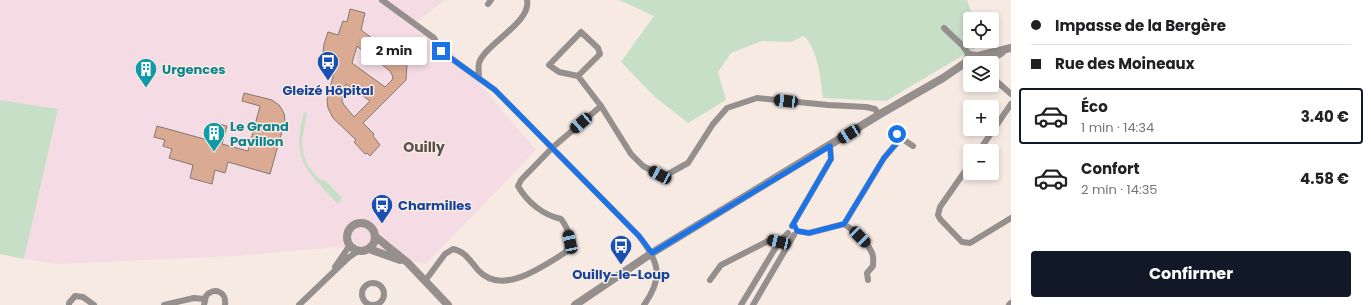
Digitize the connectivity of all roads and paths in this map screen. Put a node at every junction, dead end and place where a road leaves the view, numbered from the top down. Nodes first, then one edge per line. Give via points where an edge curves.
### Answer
1 (382, 0) edge
2 (527, 0) edge
3 (944, 28) dead end
4 (1010, 48) edge
5 (969, 56) edge
6 (990, 56) edge
7 (997, 56) edge
8 (963, 68) edge
9 (578, 76) junction
10 (479, 78) junction
11 (999, 83) edge
12 (1011, 94) edge
13 (1011, 104) edge
14 (600, 106) junction
15 (879, 115) junction
16 (984, 144) edge
17 (830, 146) junction
18 (913, 146) dead end
19 (552, 148) junction
20 (963, 174) edge
21 (1011, 218) edge
22 (844, 224) junction
23 (793, 233) junction
24 (376, 237) junction
25 (779, 242) junction
26 (350, 245) junction
27 (369, 249) junction
28 (358, 251) junction
29 (652, 253) junction
30 (408, 263) junction
31 (328, 277) junction
32 (710, 280) dead end
33 (868, 280) dead end
34 (425, 281) junction
35 (204, 302) edge
36 (69, 305) edge
37 (94, 305) edge
38 (164, 305) edge
39 (225, 305) edge
40 (299, 305) edge
41 (448, 305) edge
42 (575, 305) edge
43 (644, 305) edge
44 (741, 305) edge
45 (753, 305) edge

1 - 10 street via 434,38 441,51
2 - 10 street via 526,12 506,35 485,52 479,63
3 - 5 street via 964,46
4 - 6 street
4 - 7 street
8 - 15 street
9 - 9 street via 560,72 549,65 581,32 598,48 600,54
9 - 14 street
10 - 19 street via 495,90
11 - 12 street
13 - 16 street
14 - 15 street via 631,154 643,166 660,175 668,174 688,163 713,124 727,108 757,98 866,107 875,109
14 - 19 street
15 - 17 street
17 - 23 street via 831,159 788,229
17 - 29 street
18 - 22 street via 899,136
19 - 29 street via 639,236
19 - 34 street via 518,186 523,195 543,213 560,219 567,228 570,242 566,252 513,281 498,282 478,271 464,254 453,249 445,254
20 - 21 street via 940,207 938,215 962,242 970,243
22 - 23 street via 809,233
22 - 33 street via 866,243 873,254 873,266 867,272
23 - 25 street
23 - 45 street
24 - 26 street via 369,225 356,224 347,235
24 - 27 street
24 - 30 street
25 - 32 street via 770,240 721,265
25 - 44 street
26 - 28 street
26 - 31 street
27 - 28 street
27 - 30 street
28 - 31 street
29 - 42 street
29 - 43 street via 658,273
30 - 34 street
31 - 40 street
34 - 41 street
35 - 38 street via 194,298
35 - 39 street via 208,293 218,291 224,295
36 - 37 street via 75,296 83,297

